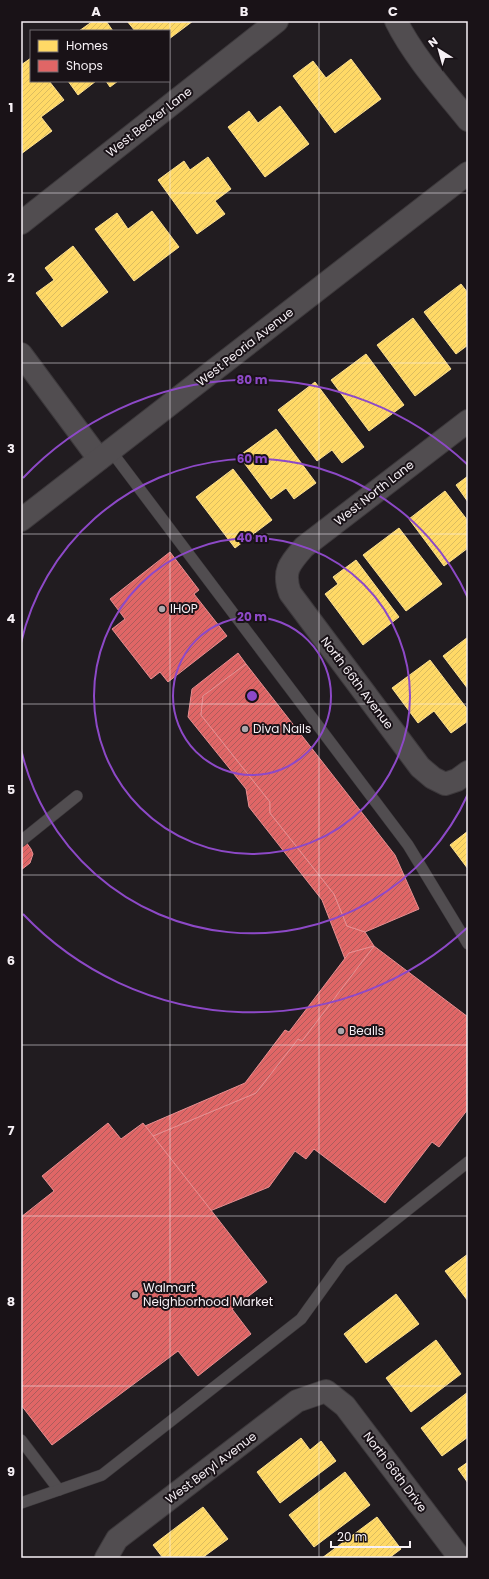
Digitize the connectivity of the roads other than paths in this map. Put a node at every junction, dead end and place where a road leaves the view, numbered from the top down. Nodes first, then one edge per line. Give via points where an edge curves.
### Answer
1 (277, 21) edge
2 (396, 21) edge
3 (468, 120) edge
4 (468, 173) edge
5 (21, 223) edge
6 (21, 354) edge
7 (468, 421) edge
8 (105, 455) junction
9 (21, 520) edge
10 (286, 571) joint
11 (468, 772) edge
12 (77, 796) dead end
13 (21, 841) edge
14 (468, 944) edge
15 (468, 1162) edge
16 (326, 1391) joint
17 (21, 1440) edge
18 (59, 1490) junction
19 (21, 1503) edge
20 (106, 1558) edge
21 (460, 1558) edge

1 - 5 street, West Becker Lane
2 - 3 street via 428,70
4 - 8 street, West Peoria Avenue
6 - 8 street
7 - 10 street, West North Lane via 304,547
8 - 9 street, West Peoria Avenue
8 - 14 lane via 408,845
10 - 11 street, North 66th Avenue via 286,584 290,593 420,767 445,784 457,780
12 - 13 lane
15 - 18 lane via 342,1262 301,1319 102,1475
16 - 20 street, West Beryl Avenue via 291,1406 117,1539
16 - 21 street, North 66th Drive via 345,1406
17 - 18 lane
18 - 19 lane

